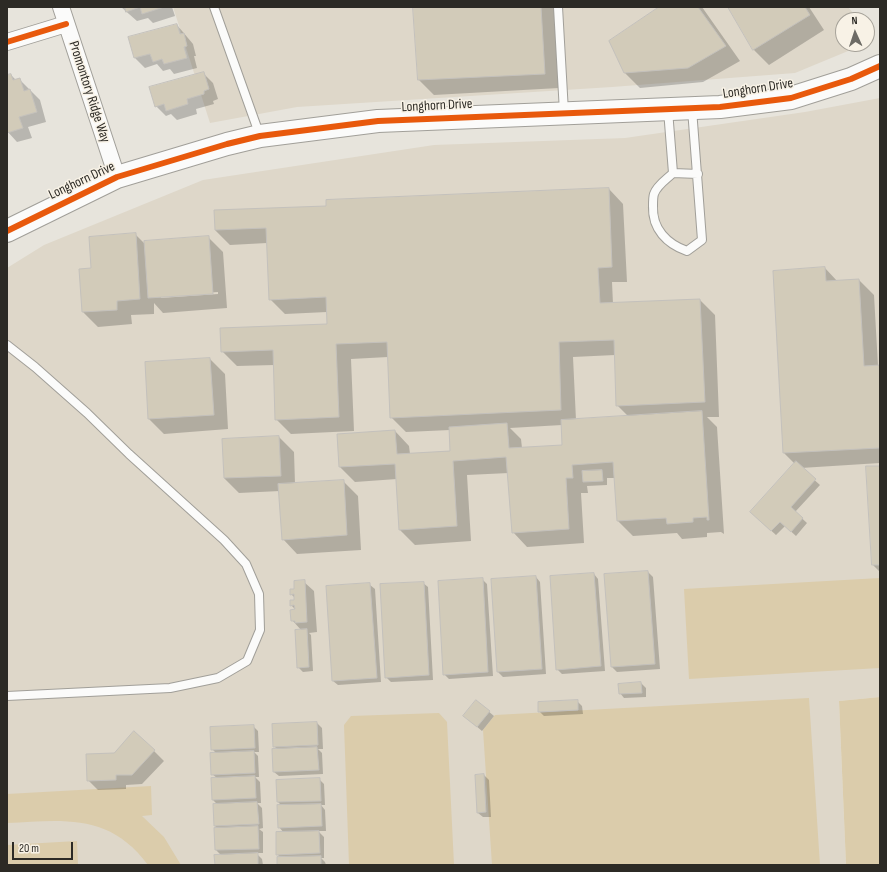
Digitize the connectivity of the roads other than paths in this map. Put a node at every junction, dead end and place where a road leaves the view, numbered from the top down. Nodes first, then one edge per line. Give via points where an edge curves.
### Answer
1 (61, 7) edge
2 (214, 7) edge
3 (558, 7) edge
4 (66, 24) junction
5 (7, 42) edge
6 (880, 66) edge
7 (692, 109) junction
8 (668, 110) junction
9 (564, 113) junction
10 (260, 136) junction
11 (673, 173) junction
12 (698, 174) junction
13 (117, 177) junction
14 (7, 231) edge
15 (7, 345) edge
16 (7, 696) edge

1 - 4 street, Promontory Ridge Way
2 - 10 lane
3 - 9 lane
4 - 5 street
4 - 13 street, Promontory Ridge Way
6 - 7 street, Longhorn Drive via 851,79 791,98
7 - 8 street, Longhorn Drive
7 - 12 lane
8 - 9 street, Longhorn Drive
8 - 11 lane
9 - 10 street, Longhorn Drive via 378,121
10 - 13 street, Longhorn Drive
11 - 12 lane
11 - 12 lane via 654,194 653,212 656,227 664,238 673,246 686,251 702,240
13 - 14 street, Longhorn Drive
15 - 16 lane via 87,413 128,454 224,540 246,564 259,594 260,630 246,661 218,678 170,688

